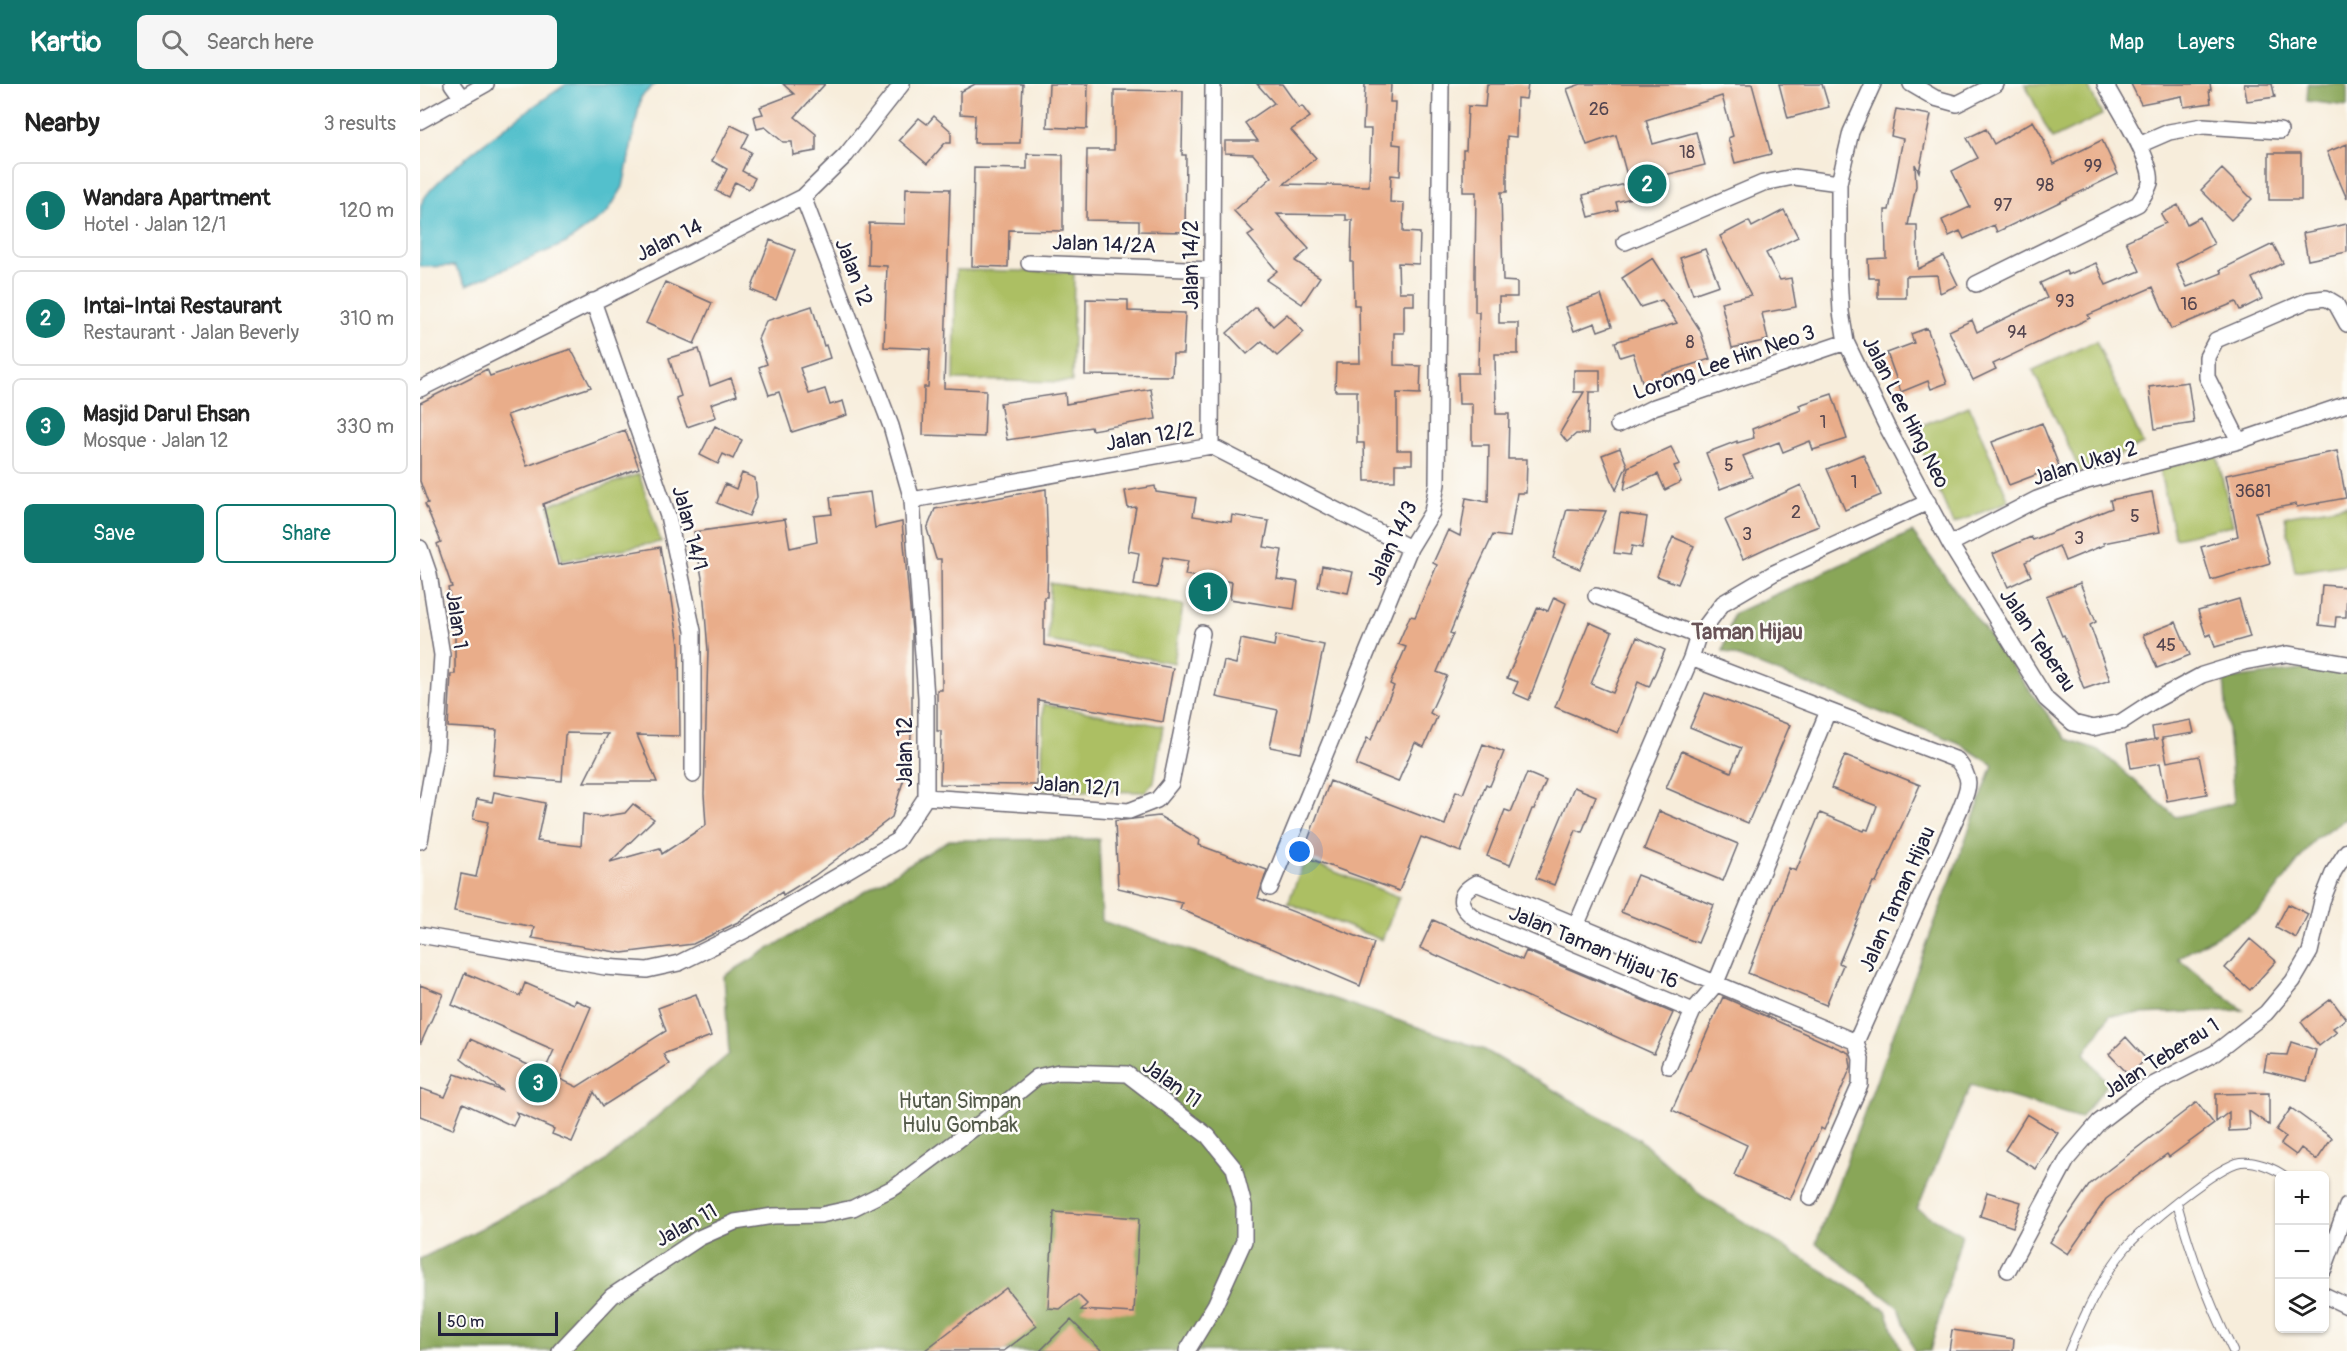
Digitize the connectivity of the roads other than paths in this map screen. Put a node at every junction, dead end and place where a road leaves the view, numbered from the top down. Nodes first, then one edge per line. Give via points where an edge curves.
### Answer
1 (452, 84) edge
2 (486, 84) edge
3 (902, 84) edge
4 (1213, 84) edge
5 (1442, 84) edge
6 (1873, 84) edge
7 (1911, 84) edge
8 (1996, 84) edge
9 (2105, 84) edge
10 (462, 98) junction
11 (420, 121) edge
12 (2280, 131) dead end
13 (2139, 145) junction
14 (1839, 183) junction
15 (803, 197) junction
16 (1626, 242) dead end
17 (1029, 262) dead end
18 (1212, 270) junction
19 (1976, 284) dead end
20 (593, 301) junction
21 (2347, 324) edge
22 (1846, 342) junction
23 (420, 389) edge
24 (2347, 404) edge
25 (1618, 425) dead end
26 (2239, 441) junction
27 (1211, 446) junction
28 (912, 500) junction
29 (1928, 502) junction
30 (1950, 544) junction
31 (420, 548) edge
32 (1410, 548) junction
33 (1596, 596) dead end
34 (1202, 633) dead end
35 (1698, 636) junction
36 (1691, 658) junction
37 (2347, 664) edge
38 (1828, 711) junction
39 (693, 776) dead end
40 (926, 797) junction
41 (420, 841) edge
42 (2347, 851) edge
43 (1270, 888) dead end
44 (1576, 926) junction
45 (420, 935) edge
46 (1715, 985) junction
47 (1693, 1011) junction
48 (1856, 1042) junction
49 (1669, 1066) dead end
50 (2276, 1171) edge
51 (1810, 1198) dead end
52 (2177, 1203) junction
53 (2347, 1206) edge
54 (2329, 1258) edge
55 (2008, 1270) dead end
56 (2329, 1297) edge
57 (2347, 1306) edge
58 (560, 1351) edge
59 (1186, 1351) edge
60 (2069, 1351) edge
61 (2233, 1351) edge

1 - 10 street
2 - 10 street
3 - 15 street, Jalan 14 via 846,155
4 - 18 street, Jalan 14/2
5 - 32 street, Jalan 14/3 via 1437,484 1432,512
6 - 14 street, Jalan Lee Hing Neo via 1851,132
7 - 8 street via 1935,98 1957,104
9 - 13 street
10 - 11 street
12 - 13 street via 2203,126 2169,132
13 - 19 street via 2149,166 2150,183 2138,204
14 - 16 street via 1794,177 1762,183
14 - 22 street, Jalan Lee Hing Neo via 1839,275
15 - 20 street, Jalan 14
15 - 28 street, Jalan 12 via 891,426
17 - 18 street, Jalan 14/2A
18 - 27 street, Jalan 14/2
20 - 23 street, Jalan 14
20 - 39 street, Jalan 14/1 via 668,516 693,631
21 - 26 street via 2337,304 2326,298 2308,300 2216,340 2207,357 2207,377
22 - 25 street, Lorong Lee Hin Neo 3 via 1654,407
22 - 29 street, Jalan Lee Hing Neo
24 - 26 street, Jalan Ukay 2
26 - 30 street, Jalan Ukay 2 via 2087,481 2037,499
27 - 28 street, Jalan 12/2
27 - 32 street, Jalan 12/2
28 - 40 street, Jalan 12 via 926,697
29 - 30 street, Jalan Lee Hing Neo
29 - 35 street via 1774,573 1723,603
30 - 37 street, Jalan Teberau via 2046,699 2073,723 2094,729 2121,722 2202,675 2244,662 2287,654
31 - 41 street, Jalan 1 via 429,574 442,655 436,750
32 - 43 street, Jalan 14/3
33 - 35 street
34 - 40 street, Jalan 12/1 via 1171,783 1157,800 1129,811
35 - 36 street
36 - 38 street, Jalan Taman Hijau
36 - 44 street
38 - 46 street
38 - 48 street, Jalan Taman Hijau via 1957,760 1969,786
40 - 45 street, Jalan 12 via 897,841 750,928 679,963 647,970 605,967
42 - 55 street, Jalan Teberau 1 via 2326,891 2310,952 2286,989 2266,1013 2215,1053 2137,1093 2100,1122 2068,1158
44 - 46 street
44 - 47 street, Jalan Taman Hijau 16 via 1476,884 1466,889 1461,898 1463,908 1479,921
46 - 47 street
46 - 48 street
47 - 49 street
48 - 51 street via 1861,1059 1860,1085
50 - 52 lane via 2245,1161 2230,1164
52 - 60 lane via 2125,1249 2088,1306
52 - 61 lane via 2198,1273
53 - 54 street
56 - 57 street
58 - 59 street, Jalan 11 via 612,1296 699,1238 735,1222 821,1215 853,1208 894,1187 1037,1077 1059,1072 1127,1074 1208,1136 1234,1168 1244,1206 1244,1240 1215,1305

